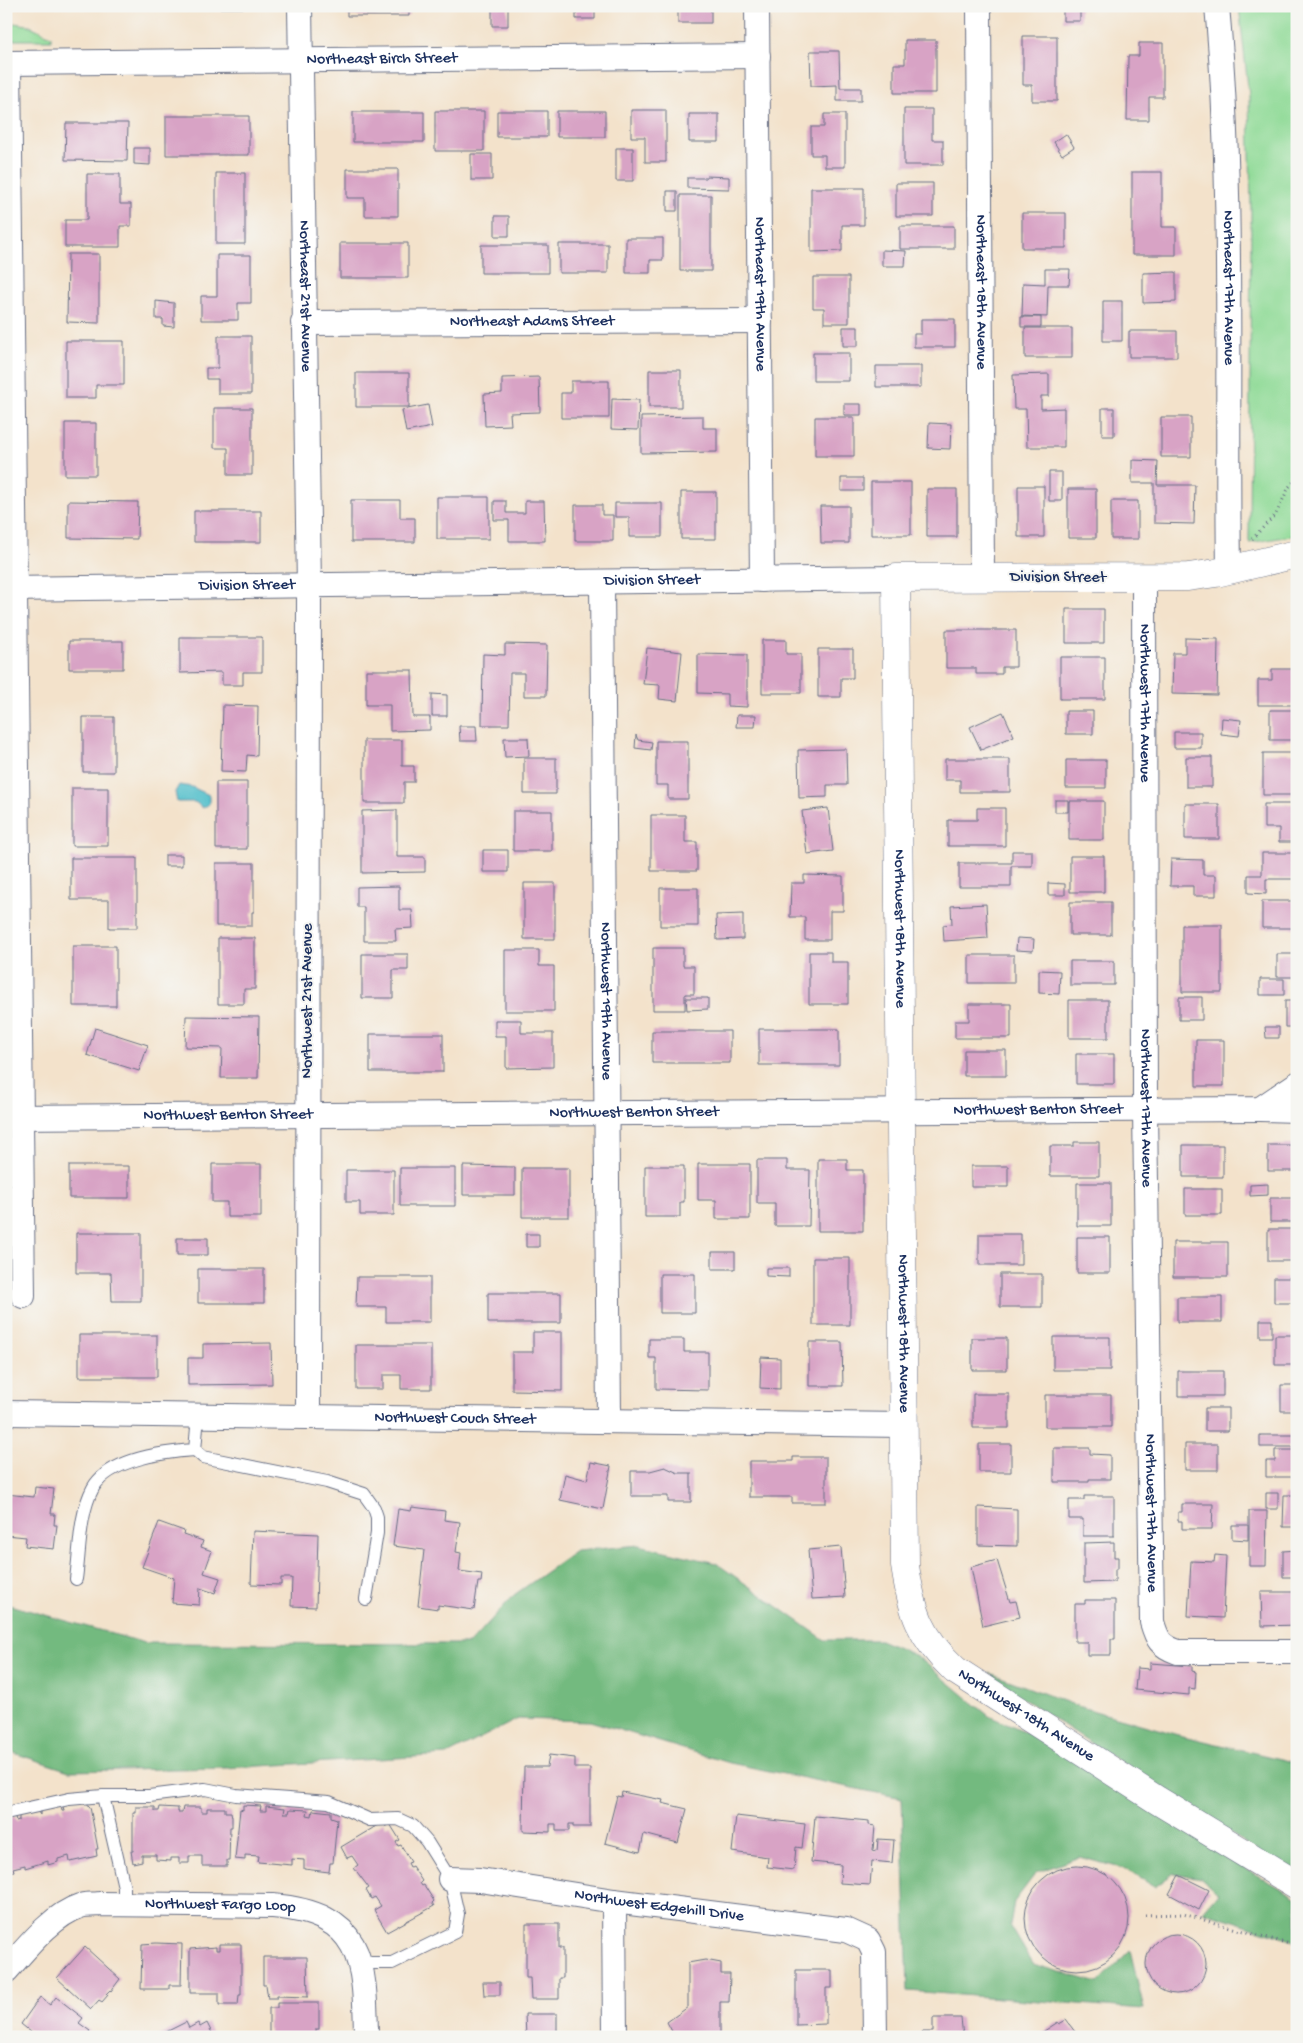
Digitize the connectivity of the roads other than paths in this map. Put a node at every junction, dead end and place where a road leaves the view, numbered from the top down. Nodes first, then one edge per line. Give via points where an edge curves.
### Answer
1 (300, 6) edge
2 (757, 6) edge
3 (979, 6) edge
4 (1217, 6) edge
5 (758, 56) junction
6 (300, 62) junction
7 (7, 63) edge
8 (760, 321) junction
9 (303, 323) junction
10 (1297, 554) edge
11 (1229, 570) junction
12 (1144, 577) junction
13 (896, 578) junction
14 (982, 578) junction
15 (762, 580) junction
16 (602, 582) junction
17 (309, 586) junction
18 (11, 589) edge
19 (1297, 1084) edge
20 (1260, 1109) junction
21 (1145, 1110) junction
22 (1297, 1110) edge
23 (901, 1111) junction
24 (606, 1112) junction
25 (307, 1115) junction
26 (14, 1117) edge
27 (23, 1296) dead end
28 (6, 1414) edge
29 (198, 1416) junction
30 (308, 1418) junction
31 (609, 1420) junction
32 (903, 1425) junction
33 (195, 1450) junction
34 (76, 1579) dead end
35 (366, 1599) dead end
36 (1297, 1652) edge
37 (103, 1796) junction
38 (6, 1813) edge
39 (450, 1880) junction
40 (1297, 1885) edge
41 (614, 1901) junction
42 (124, 1904) junction
43 (361, 1963) junction
44 (6, 1971) edge
45 (366, 2037) edge
46 (614, 2037) edge
47 (875, 2037) edge

1 - 6 street, Northeast 21st Avenue
2 - 5 street, Northeast 19th Avenue
3 - 14 street, Northeast 18th Avenue
4 - 11 street, Northeast 17th Avenue via 1227,211
5 - 6 street, Northeast Birch Street
5 - 8 street, Northeast 19th Avenue
6 - 7 street, Northeast Birch Street
6 - 9 street, Northeast 21st Avenue
7 - 18 street
8 - 9 street, Northeast Adams Street
8 - 15 street, Northeast 19th Avenue
9 - 17 street, Northeast 21st Avenue
10 - 11 street, Division Street
11 - 12 street, Division Street via 1188,577
12 - 14 street, Division Street
12 - 21 street, Northwest 17th Avenue
13 - 14 street, Division Street
13 - 15 street, Division Street
13 - 23 street, Northwest 18th Avenue
15 - 16 street, Division Street
16 - 17 street, Division Street
16 - 24 street, Northwest 19th Avenue
17 - 18 street, Division Street
17 - 25 street, Northwest 21st Avenue
18 - 26 street
19 - 20 street
20 - 21 street, Northwest Benton Street
20 - 22 street, Northwest Benton Street
21 - 23 street, Northwest Benton Street
21 - 36 street, Northwest 17th Avenue via 1152,1622 1157,1639 1164,1647 1178,1652
23 - 24 street, Northwest Benton Street
23 - 32 street, Northwest 18th Avenue
24 - 25 street, Northwest Benton Street
24 - 31 street, Northwest 19th Avenue
25 - 26 street, Northwest Benton Street
25 - 30 street, Northwest 21st Avenue
26 - 27 street
28 - 29 street, Northwest Couch Street
29 - 30 street, Northwest Couch Street
29 - 33 lane
30 - 31 street, Northwest Couch Street
31 - 32 street, Northwest Couch Street
32 - 40 street, Northwest 18th Avenue via 905,1566 910,1602 925,1636 937,1653 955,1670 996,1697
33 - 34 lane via 173,1451 140,1459 99,1479 87,1501
33 - 35 lane via 204,1457 222,1462 327,1482 364,1494 377,1517
37 - 38 lane via 69,1799
37 - 39 lane via 149,1796 205,1789 236,1795 329,1802 370,1820 398,1819 413,1826 428,1842
37 - 42 lane via 124,1888
39 - 41 street, Northwest Edgehill Drive via 480,1880
39 - 43 lane via 458,1914 455,1932 392,1963
41 - 46 street
41 - 47 street, Northwest Edgehill Drive via 846,1930 868,1940 874,1952
42 - 43 street, Northwest Fargo Loop via 300,1908 323,1916 345,1931
42 - 44 street, Northwest Fargo Loop via 80,1906 64,1914
43 - 45 street, Northwest Fargo Loop

